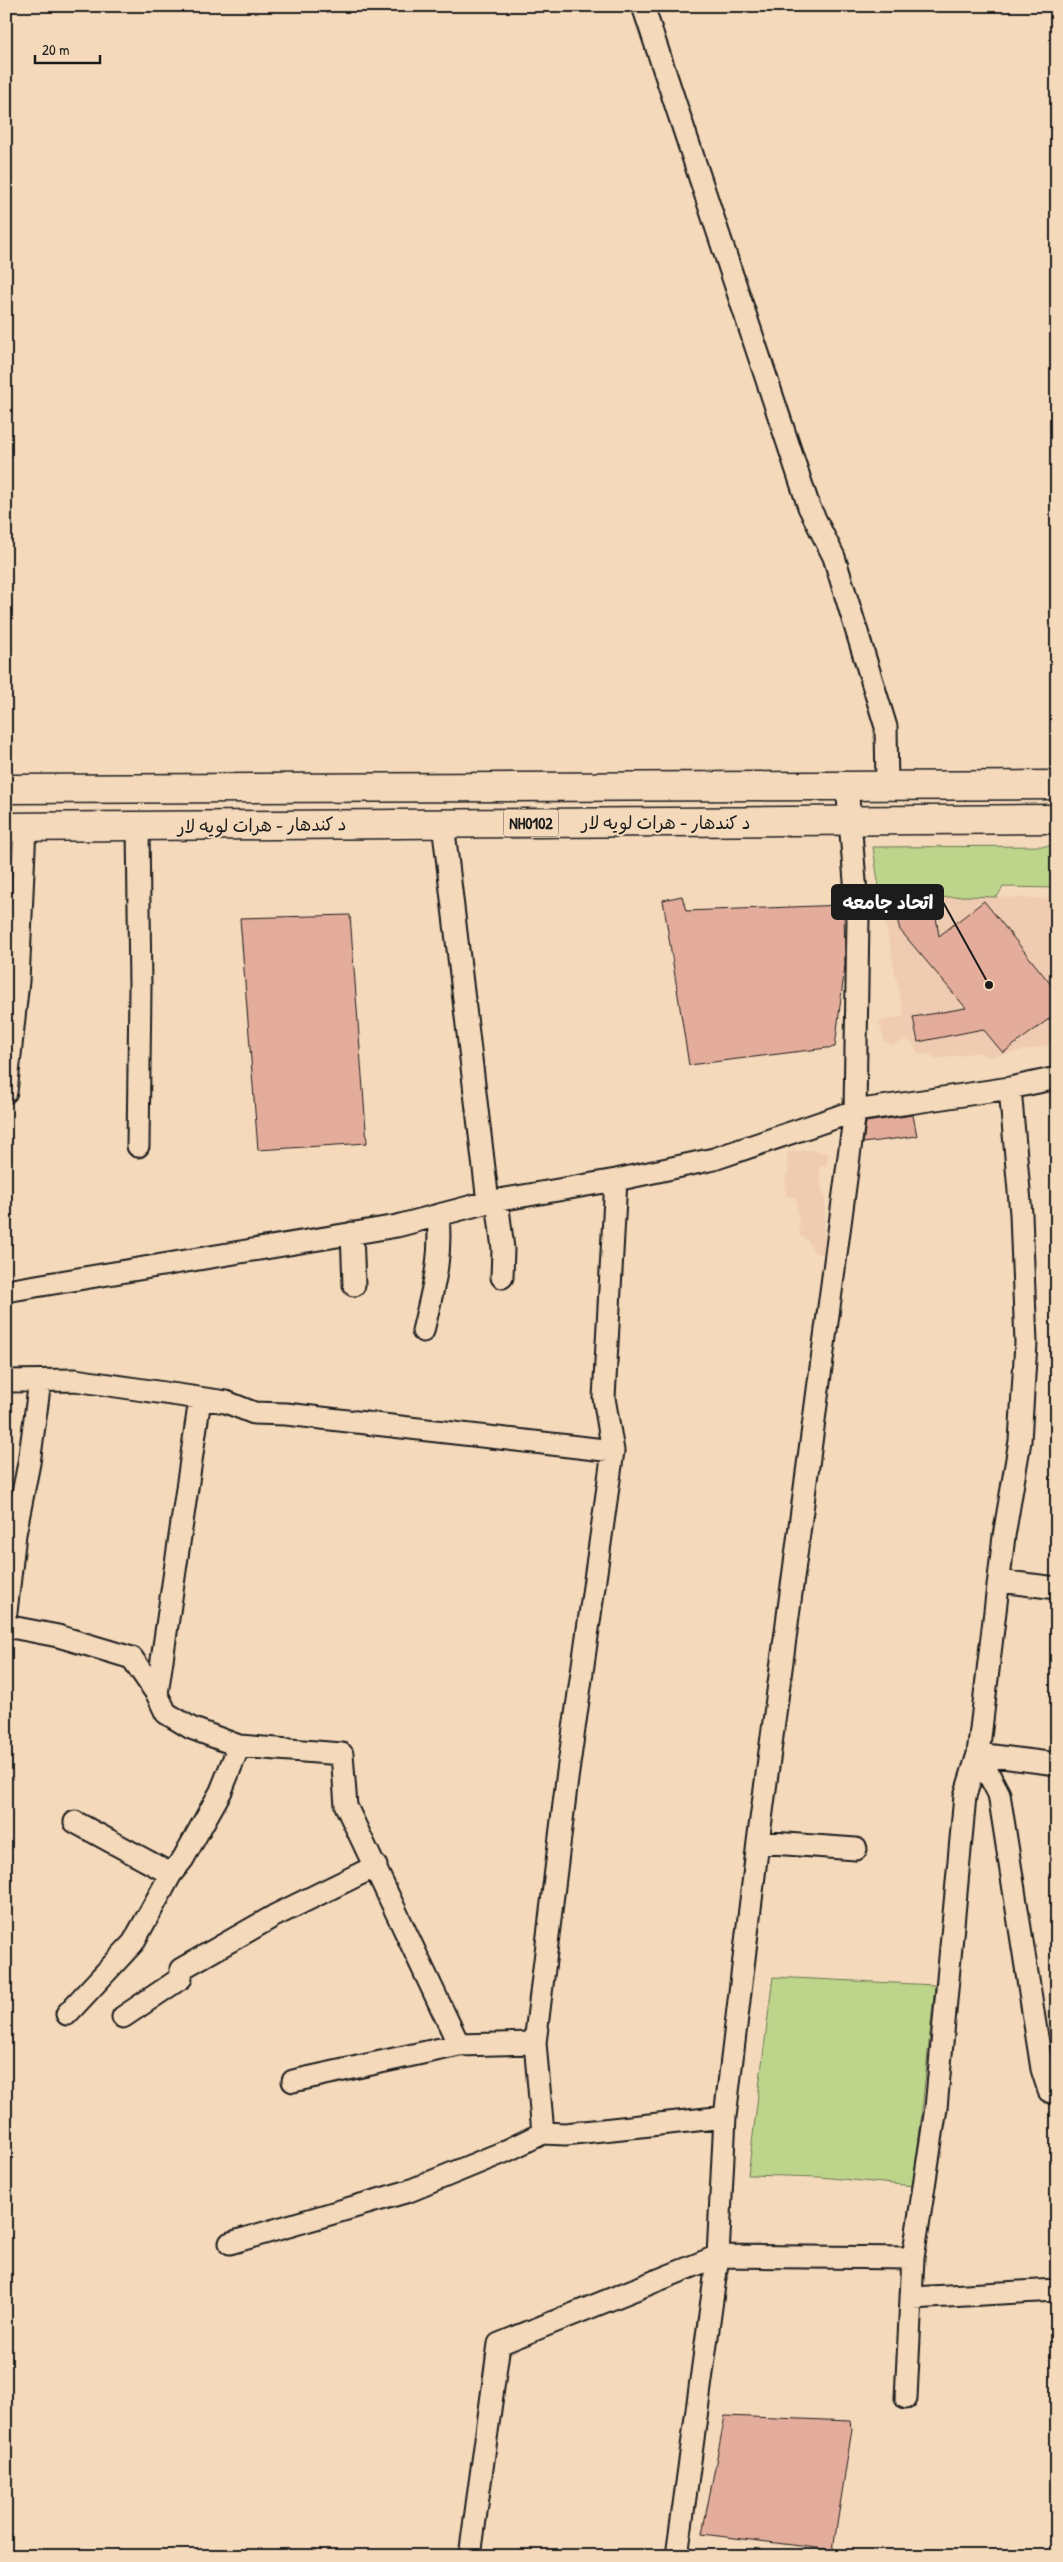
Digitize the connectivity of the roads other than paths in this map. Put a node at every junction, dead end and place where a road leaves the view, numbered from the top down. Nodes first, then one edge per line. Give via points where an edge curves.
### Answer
1 (643, 6) edge
2 (848, 785) junction
3 (887, 785) junction
4 (1057, 785) edge
5 (6, 789) edge
6 (1057, 819) edge
7 (850, 820) junction
8 (443, 823) junction
9 (138, 826) junction
10 (16, 827) edge
11 (1057, 1078) edge
12 (1010, 1088) junction
13 (6, 1092) edge
14 (855, 1111) junction
15 (138, 1146) dead end
16 (616, 1180) junction
17 (493, 1201) junction
18 (438, 1214) junction
19 (352, 1233) junction
20 (502, 1277) dead end
21 (354, 1285) dead end
22 (6, 1291) edge
23 (423, 1331) dead end
24 (6, 1381) edge
25 (40, 1381) junction
26 (200, 1399) junction
27 (613, 1451) junction
28 (15, 1485) edge
29 (999, 1581) junction
30 (1057, 1588) edge
31 (6, 1612) edge
32 (6, 1626) edge
33 (157, 1694) junction
34 (239, 1746) junction
35 (978, 1754) junction
36 (1057, 1764) edge
37 (74, 1822) dead end
38 (758, 1842) junction
39 (856, 1849) dead end
40 (376, 1866) junction
41 (171, 1874) junction
42 (66, 2014) dead end
43 (123, 2017) dead end
44 (535, 2043) junction
45 (459, 2044) junction
46 (293, 2081) dead end
47 (1057, 2094) edge
48 (725, 2117) junction
49 (543, 2133) junction
50 (230, 2243) dead end
51 (718, 2256) junction
52 (913, 2258) junction
53 (1057, 2290) edge
54 (912, 2298) junction
55 (906, 2398) dead end
56 (470, 2556) edge
57 (677, 2556) edge

1 - 3 street via 810,507 834,557 886,728
2 - 3 highway, د کندهار - هرات لويه لار / NH0102
2 - 5 highway, د کندهار - هرات لويه لار / NH0102
2 - 7 street
3 - 4 highway, د کندهار - هرات لويه لار / NH0102
6 - 7 highway, د کندهار - هرات لويه لار / NH0102
7 - 8 highway, د کندهار - هرات لويه لار / NH0102
7 - 14 street via 858,917
8 - 9 highway, د کندهار - هرات لويه لار / NH0102
8 - 17 street
9 - 10 highway, د کندهار - هرات لويه لار / NH0102
9 - 15 street
10 - 13 street via 18,981
11 - 12 street
12 - 14 street
12 - 29 street via 1021,1214 1026,1343 1020,1441
14 - 16 street via 722,1157
14 - 38 street
16 - 17 street
16 - 27 street via 604,1398
17 - 18 street
17 - 20 street via 503,1249
18 - 19 street via 397,1226
18 - 23 street via 440,1261
19 - 21 street
19 - 22 street
24 - 25 street
25 - 26 street via 74,1380
25 - 28 street via 29,1463
26 - 27 street via 226,1402 254,1413
26 - 33 street
27 - 44 street via 567,1779
28 - 31 street
29 - 30 street
29 - 35 street
32 - 33 street via 58,1636 132,1658
33 - 34 street via 166,1713 191,1728
34 - 40 street via 342,1754 346,1806
34 - 41 street via 221,1791
35 - 36 street
35 - 47 street via 999,1794 1042,2069 1049,2091
35 - 52 street via 965,1796 936,2108
37 - 41 street
38 - 39 street
38 - 48 street
40 - 43 street via 274,1916 181,1969 181,1978
40 - 45 street
41 - 42 street via 133,1943
44 - 45 street
44 - 49 street
45 - 46 street
48 - 49 street via 564,2134
48 - 51 street
49 - 50 street via 409,2191
51 - 52 street
51 - 56 street via 499,2344
51 - 57 street
52 - 54 street
53 - 54 street
54 - 55 street

